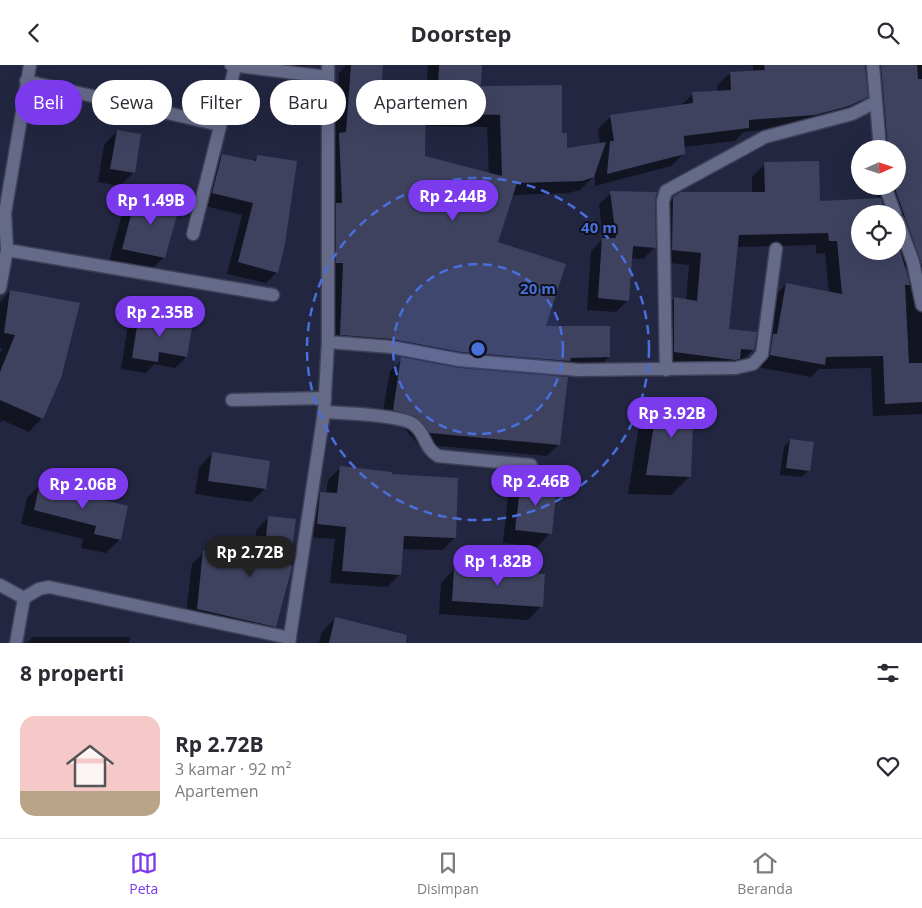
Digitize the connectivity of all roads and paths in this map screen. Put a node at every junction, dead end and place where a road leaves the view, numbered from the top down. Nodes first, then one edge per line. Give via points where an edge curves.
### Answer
1 (30, 65) edge
2 (873, 65) edge
3 (233, 66) edge
4 (328, 71) edge
5 (26, 80) edge
6 (230, 80) edge
7 (82, 94) edge
8 (876, 102) junction
9 (182, 116) edge
10 (19, 125) edge
11 (220, 125) edge
12 (879, 140) edge
13 (193, 234) dead end
14 (906, 243) edge
15 (776, 249) dead end
16 (7, 250) junction
17 (0, 288) edge
18 (274, 295) dead end
19 (922, 305) edge
20 (328, 342) junction
21 (666, 369) junction
22 (325, 398) junction
23 (232, 400) dead end
24 (324, 411) junction
25 (531, 465) dead end
26 (0, 585) edge
27 (24, 597) junction
28 (289, 641) edge
29 (16, 643) edge

1 - 5 street
2 - 8 street
3 - 4 street
3 - 6 street
4 - 20 street
7 - 9 street
8 - 12 street
8 - 21 street via 852,114 765,137 666,191 663,201
10 - 16 street via 5,213
11 - 13 street
14 - 19 street
15 - 21 street via 762,354 753,365
16 - 17 street
16 - 18 street
20 - 21 street via 391,347 460,361 569,369
20 - 22 street
22 - 23 street
22 - 24 street
24 - 25 street via 412,423 420,431 429,451 438,456
24 - 28 street
26 - 27 street
27 - 28 street via 49,587
27 - 29 street

